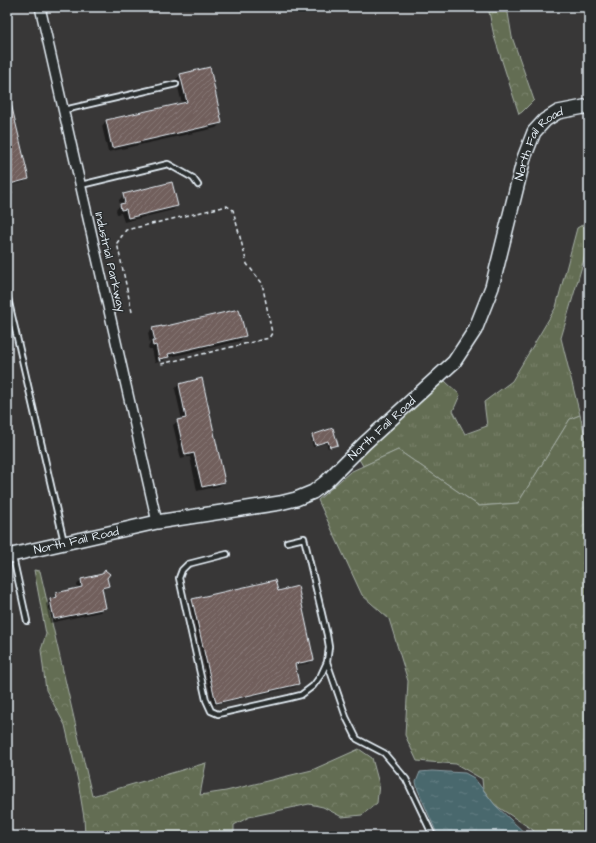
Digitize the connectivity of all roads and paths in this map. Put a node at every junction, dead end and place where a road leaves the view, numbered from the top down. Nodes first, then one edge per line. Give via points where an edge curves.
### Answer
1 (40, 7) edge
2 (176, 84) dead end
3 (589, 106) edge
4 (64, 110) junction
5 (81, 185) junction
6 (198, 185) dead end
7 (7, 294) edge
8 (132, 312) dead end
9 (159, 359) dead end
10 (157, 522) junction
11 (287, 542) dead end
12 (64, 543) junction
13 (227, 554) dead end
14 (10, 556) edge
15 (27, 621) dead end
16 (327, 662) junction
17 (433, 836) edge

1 - 4 street, Industrial Parkway
2 - 4 lane
3 - 10 street, North Fail Road via 558,112 545,120 534,132 524,158 492,287 476,330 454,362 313,492 280,503
4 - 5 street, Industrial Parkway
5 - 6 lane via 168,164 192,178
5 - 10 street, Industrial Parkway
7 - 12 lane
8 - 9 path via 117,242 126,230 227,206 233,210 247,264 262,283 272,333 269,338 161,364
10 - 12 street, North Fail Road
11 - 16 lane via 304,538 327,635
12 - 14 street, North Fail Road
13 - 16 lane via 188,564 179,578 206,700 211,711 218,714 301,695 318,681
14 - 15 lane
16 - 17 lane via 357,739 384,753 406,779

